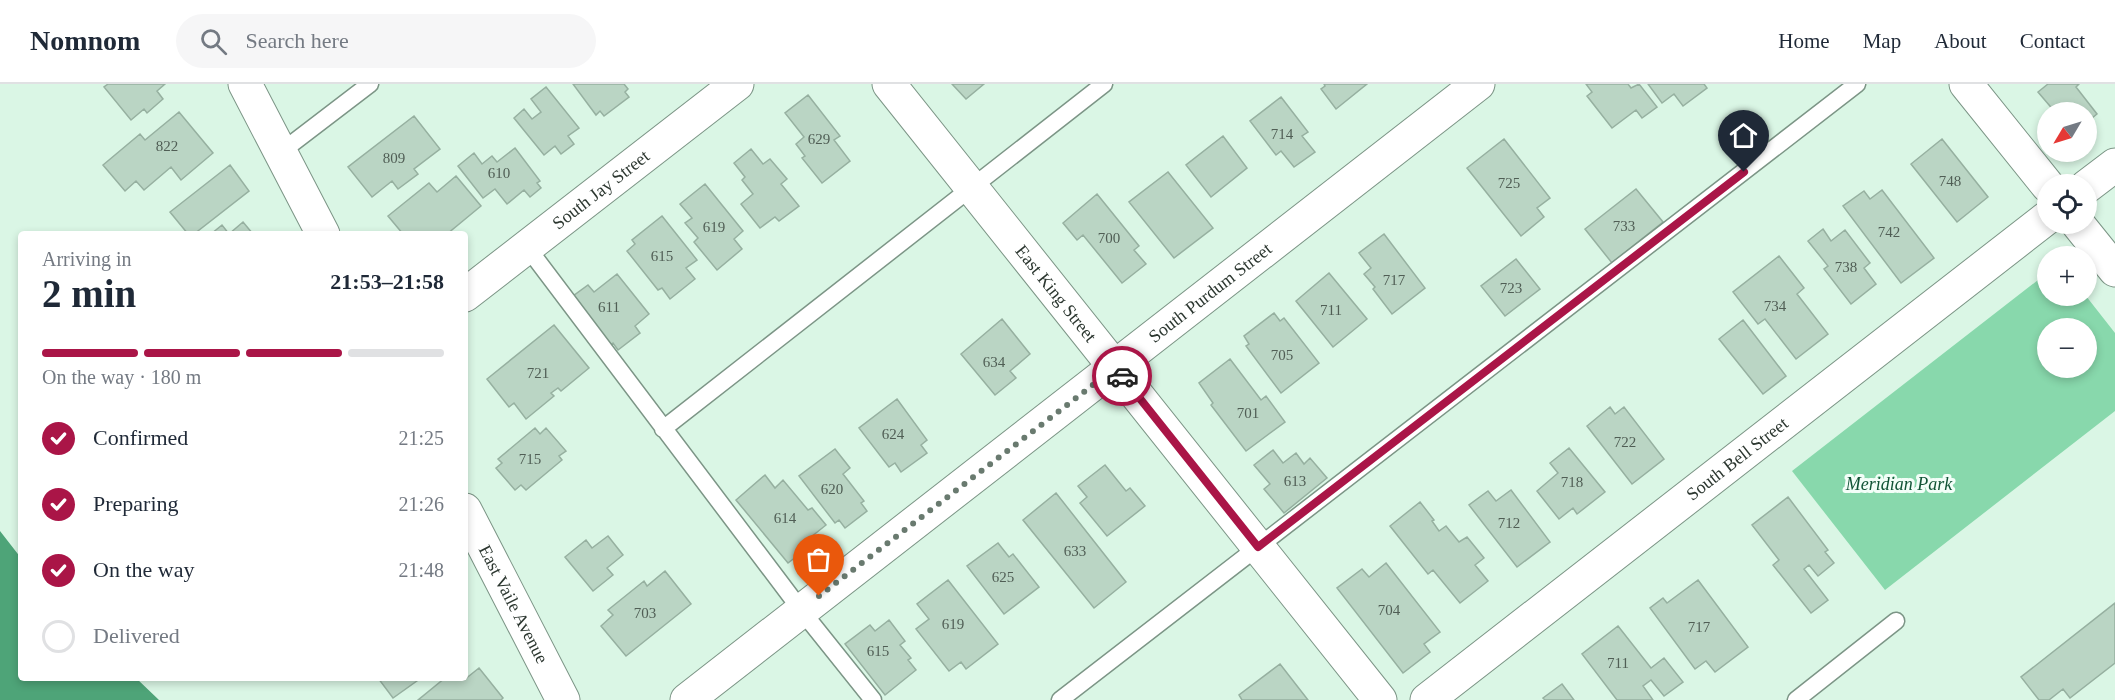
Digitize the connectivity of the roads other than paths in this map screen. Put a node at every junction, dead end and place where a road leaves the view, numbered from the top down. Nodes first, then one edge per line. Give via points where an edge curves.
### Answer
1 (245, 84) edge
2 (370, 84) edge
3 (737, 84) edge
4 (889, 84) edge
5 (1104, 84) edge
6 (1478, 84) edge
7 (1857, 84) edge
8 (1966, 84) edge
9 (281, 152) junction
10 (2115, 165) edge
11 (2038, 174) edge
12 (2097, 179) edge
13 (971, 186) junction
14 (2037, 226) edge
15 (321, 231) edge
16 (2086, 234) edge
17 (527, 247) junction
18 (2115, 270) edge
19 (468, 294) edge
20 (1115, 368) junction
21 (663, 429) junction
22 (468, 516) edge
23 (1258, 547) junction
24 (801, 610) junction
25 (1896, 621) dead end
26 (563, 700) edge
27 (687, 700) edge
28 (873, 700) edge
29 (1060, 700) edge
30 (1380, 700) edge
31 (1427, 700) edge
32 (1796, 700) edge

1 - 9 street
2 - 9 lane
3 - 17 street, South Jay Street
4 - 13 street, East King Street
5 - 13 lane
6 - 20 street, South Purdum Street
7 - 23 lane
8 - 11 street
9 - 15 street
10 - 12 street
13 - 20 street, East King Street
13 - 21 lane
14 - 31 street, South Bell Street
16 - 18 street
17 - 19 street, South Jay Street
17 - 21 lane
20 - 23 street, East King Street
20 - 24 street, South Purdum Street
21 - 24 lane
22 - 26 street, East Vaile Avenue
23 - 29 lane
23 - 30 street, East King Street
24 - 27 street, South Purdum Street
24 - 28 lane
25 - 32 lane

